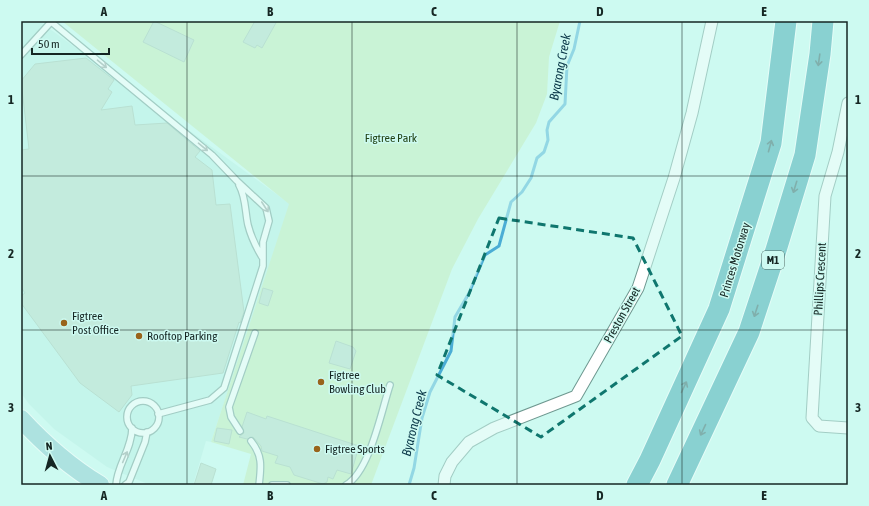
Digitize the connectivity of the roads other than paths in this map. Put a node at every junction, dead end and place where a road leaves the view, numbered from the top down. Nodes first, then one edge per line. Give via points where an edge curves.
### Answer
1 (50, 21) edge
2 (712, 21) edge
3 (786, 21) edge
4 (823, 21) edge
5 (21, 55) edge
6 (848, 103) edge
7 (236, 181) junction
8 (263, 260) junction
9 (254, 333) dead end
10 (390, 385) dead end
11 (158, 414) junction
12 (22, 420) edge
13 (132, 428) junction
14 (848, 428) edge
15 (240, 431) dead end
16 (147, 432) junction
17 (250, 441) dead end
18 (100, 485) edge
19 (116, 485) edge
20 (125, 485) edge
21 (259, 485) edge
22 (272, 485) edge
23 (288, 485) edge
24 (346, 485) edge
25 (444, 485) edge
26 (637, 485) edge
27 (677, 485) edge

1 - 5 lane
1 -> 7 lane via 212,155
2 - 25 street, Preston Street via 692,113 674,178 638,288 580,390 576,396 494,428 469,442 452,462 445,476
26 -> 3 highway, Princes Motorway via 719,309 771,143
4 -> 27 highway, M1 via 805,156 776,250 749,332
6 - 14 street, Phillips Crescent via 838,152 824,196 812,418 819,426
7 - 8 lane via 243,194 248,226
7 -> 8 lane via 260,200 268,212 269,226 263,242
8 - 11 lane via 224,388 210,400
9 - 15 lane via 229,407 231,417
10 - 24 lane via 367,458 356,477
11 - 13 lane via 151,404 144,401 136,403 130,408 127,416
11 - 16 lane via 156,425
12 - 18 main road via 72,468
13 - 16 lane
19 -> 13 lane via 116,477 131,441
16 - 20 lane via 129,482
17 - 21 lane via 260,454
22 - 23 lane

